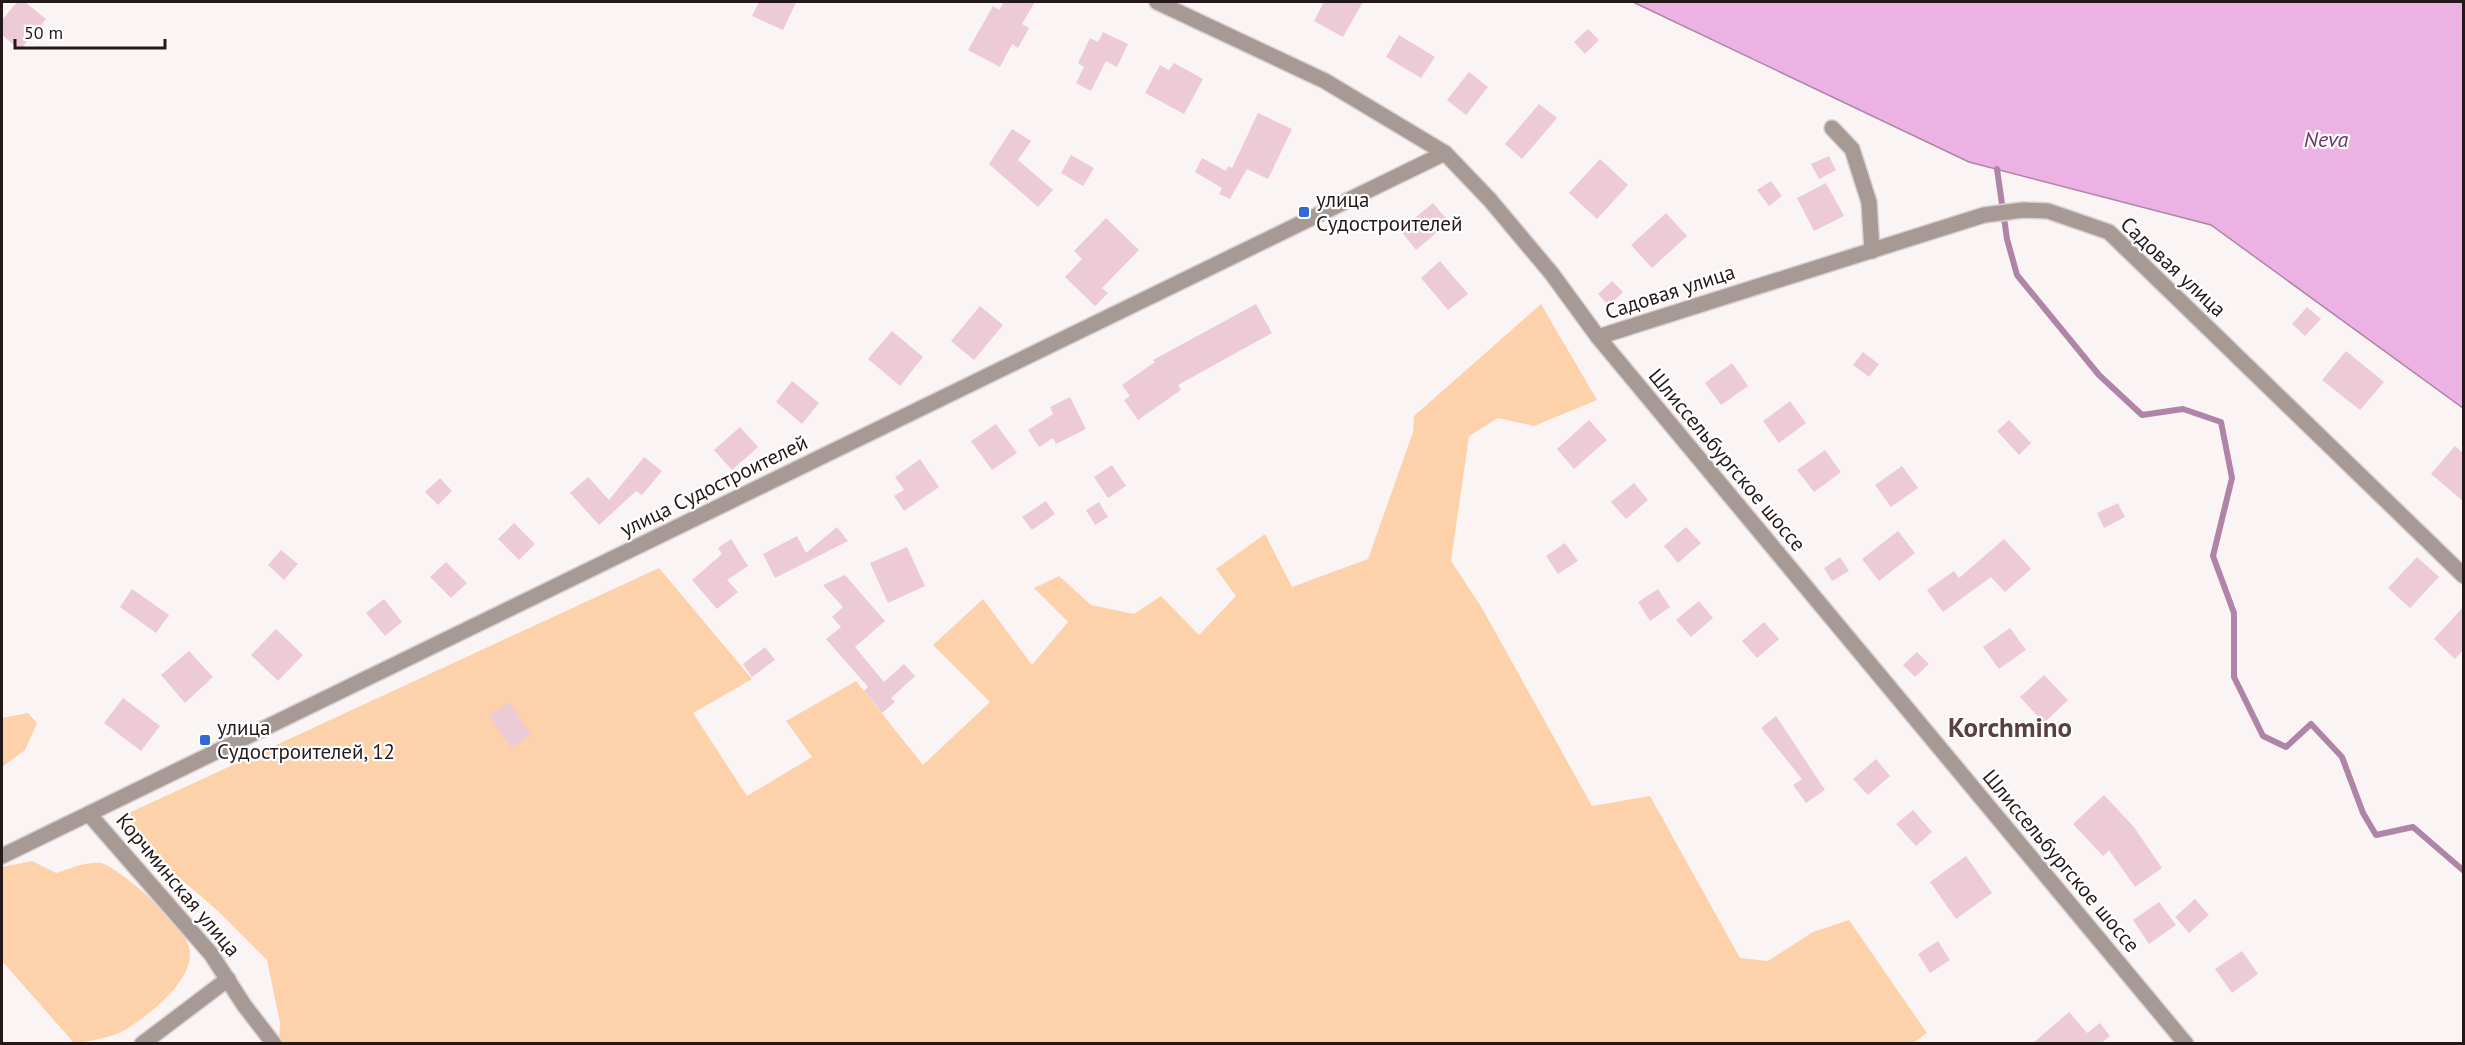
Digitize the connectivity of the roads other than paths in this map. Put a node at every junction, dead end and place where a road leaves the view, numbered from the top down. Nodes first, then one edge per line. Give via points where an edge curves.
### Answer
1 (1157, 2) edge
2 (1832, 128) dead end
3 (1445, 153) junction
4 (1872, 251) junction
5 (1598, 337) junction
6 (2463, 576) edge
7 (89, 814) junction
8 (2, 856) edge
9 (228, 979) junction
10 (142, 1044) edge
11 (274, 1044) edge
12 (2186, 1044) edge

1 - 3 street, Шлиссельбургское шоссе via 1325,81
2 - 4 street via 1852,150 1869,202
3 - 5 street, Шлиссельбургское шоссе via 1552,274
3 - 7 street, улица Судостроителей
4 - 5 street, Садовая улица
4 - 6 street, Садовая улица via 1984,215 2023,210 2048,211 2109,232
5 - 12 street, Шлиссельбургское шоссе
7 - 8 street, улица Судостроителей
7 - 9 street, Корчминская улица via 211,954
9 - 10 street
9 - 11 street, Корчминская улица

